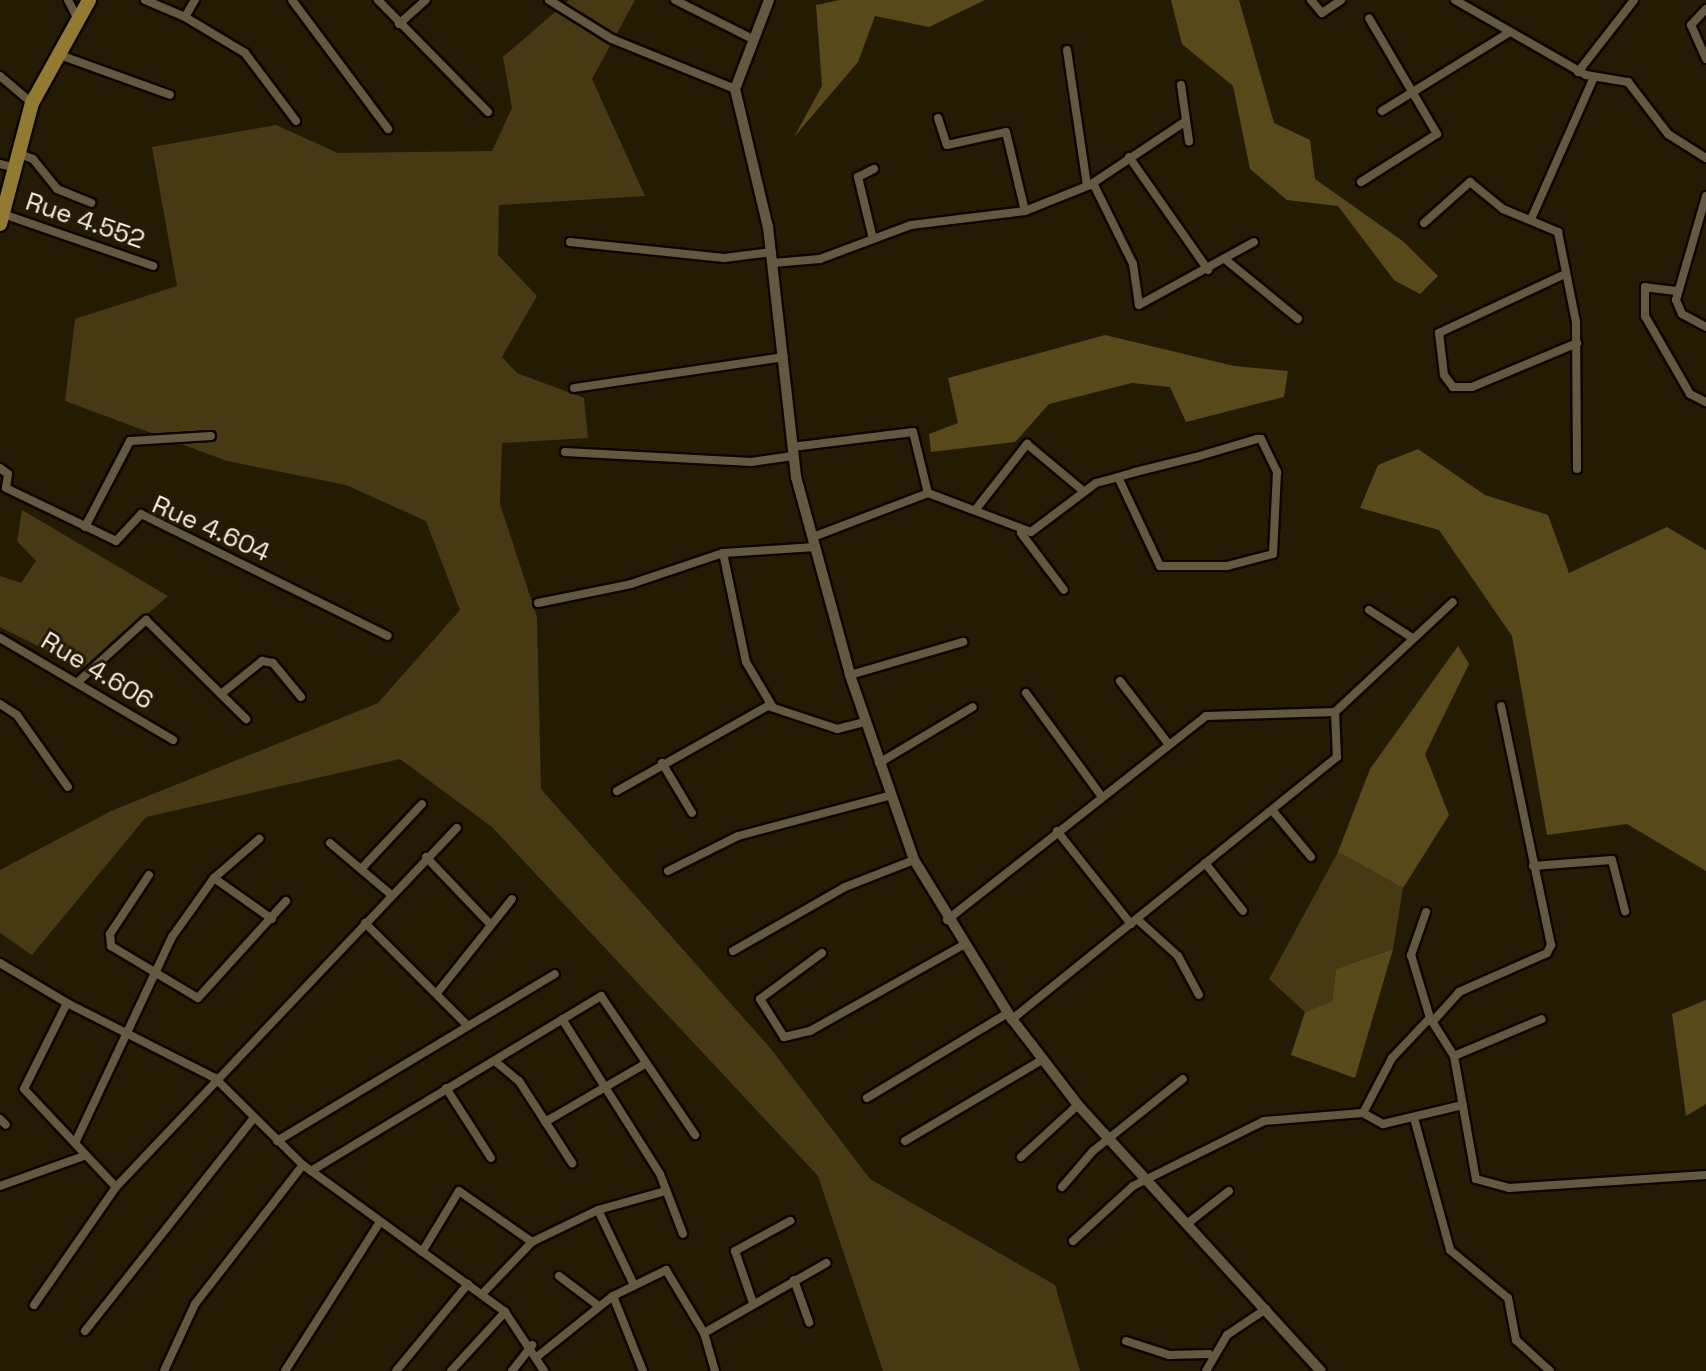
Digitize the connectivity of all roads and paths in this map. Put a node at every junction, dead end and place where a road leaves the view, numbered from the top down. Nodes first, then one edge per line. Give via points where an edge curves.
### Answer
1 (68, 0) edge
2 (89, 0) edge
3 (145, 0) edge
4 (195, 0) edge
5 (292, 0) edge
6 (378, 0) edge
7 (426, 0) edge
8 (549, 0) edge
9 (675, 0) edge
10 (769, 0) edge
11 (1311, 0) edge
12 (1341, 0) edge
13 (1455, 0) edge
14 (1634, 0) edge
15 (1706, 9) edge
16 (185, 17) junction
17 (77, 18) junction
18 (1369, 18) dead end
19 (399, 24) junction
20 (1510, 32) junction
21 (751, 38) junction
22 (1067, 50) dead end
23 (56, 54) junction
24 (1706, 59) edge
25 (1578, 72) junction
26 (0, 76) edge
27 (1594, 77) junction
28 (1181, 85) dead end
29 (735, 89) junction
30 (1416, 91) junction
31 (170, 95) dead end
32 (32, 103) junction
33 (1382, 111) dead end
34 (488, 112) dead end
35 (938, 118) dead end
36 (296, 121) dead end
37 (1183, 123) junction
38 (388, 129) dead end
39 (1189, 141) dead end
40 (1129, 157) junction
41 (1706, 158) edge
42 (16, 160) junction
43 (0, 164) edge
44 (874, 169) dead end
45 (1361, 182) dead end
46 (1090, 184) junction
47 (1706, 196) edge
48 (91, 203) dead end
49 (1025, 211) junction
50 (1532, 217) junction
51 (2, 219) edge
52 (1424, 223) dead end
53 (872, 235) junction
54 (570, 242) dead end
55 (1254, 242) dead end
56 (772, 258) junction
57 (1226, 260) junction
58 (153, 266) dead end
59 (1208, 270) junction
60 (1565, 274) junction
61 (1676, 291) junction
62 (1298, 319) dead end
63 (1706, 327) edge
64 (1577, 343) junction
65 (784, 357) junction
66 (574, 388) dead end
67 (1706, 402) edge
68 (211, 436) dead end
69 (565, 452) dead end
70 (793, 452) junction
71 (0, 468) edge
72 (1577, 469) dead end
73 (1118, 477) junction
74 (1082, 490) junction
75 (928, 493) junction
76 (976, 509) junction
77 (85, 527) junction
78 (1021, 533) junction
79 (815, 542) junction
80 (723, 553) junction
81 (1064, 590) dead end
82 (1453, 602) dead end
83 (538, 603) dead end
84 (1369, 610) dead end
85 (388, 636) dead end
86 (1411, 637) junction
87 (0, 638) edge
88 (963, 642) dead end
89 (850, 675) junction
90 (79, 681) junction
91 (1120, 681) dead end
92 (1026, 693) dead end
93 (221, 694) junction
94 (301, 697) dead end
95 (0, 704) edge
96 (772, 706) junction
97 (1501, 706) dead end
98 (973, 707) dead end
99 (1335, 712) junction
100 (246, 719) dead end
101 (866, 722) junction
102 (173, 740) dead end
103 (1167, 742) junction
104 (662, 763) junction
105 (879, 763) junction
106 (68, 787) dead end
107 (617, 791) dead end
108 (888, 796) junction
109 (1102, 797) junction
110 (422, 804) dead end
111 (1272, 810) junction
112 (692, 813) dead end
113 (457, 828) dead end
114 (1057, 831) junction
115 (259, 839) dead end
116 (330, 843) dead end
117 (426, 857) junction
118 (1311, 857) dead end
119 (914, 860) junction
120 (1205, 863) junction
121 (1533, 866) junction
122 (361, 869) junction
123 (668, 871) dead end
124 (149, 875) dead end
125 (214, 878) junction
126 (389, 893) junction
127 (512, 899) dead end
128 (286, 901) dead end
129 (1243, 911) dead end
130 (1625, 911) dead end
131 (1426, 912) dead end
132 (272, 919) junction
133 (946, 920) junction
134 (1134, 921) junction
135 (365, 923) junction
136 (491, 925) junction
137 (963, 945) junction
138 (733, 951) dead end
139 (822, 953) dead end
140 (0, 963) edge
141 (154, 970) junction
142 (555, 974) dead end
143 (437, 993) junction
144 (1199, 995) dead end
145 (67, 1003) junction
146 (1010, 1016) junction
147 (562, 1019) junction
148 (1432, 1019) junction
149 (1542, 1019) dead end
150 (466, 1024) junction
151 (129, 1033) junction
152 (1454, 1056) junction
153 (1042, 1060) junction
154 (496, 1062) junction
155 (645, 1064) junction
156 (215, 1078) junction
157 (1183, 1079) dead end
158 (606, 1086) junction
159 (446, 1088) junction
160 (867, 1098) dead end
161 (1078, 1105) junction
162 (1463, 1105) junction
163 (1363, 1113) junction
164 (254, 1118) junction
165 (1414, 1118) junction
166 (545, 1122) junction
167 (695, 1135) dead end
168 (1111, 1138) junction
169 (277, 1141) junction
170 (905, 1141) dead end
171 (75, 1143) junction
172 (84, 1156) junction
173 (1021, 1157) dead end
174 (491, 1158) dead end
175 (572, 1163) dead end
176 (307, 1168) junction
177 (1706, 1175) edge
178 (1149, 1179) junction
179 (0, 1186) edge
180 (116, 1187) junction
181 (1062, 1187) dead end
182 (1229, 1191) dead end
183 (662, 1192) junction
184 (598, 1210) junction
185 (790, 1221) dead end
186 (380, 1222) junction
187 (1188, 1223) junction
188 (683, 1234) dead end
189 (1073, 1241) dead end
190 (532, 1242) junction
191 (422, 1252) junction
192 (826, 1263) dead end
193 (559, 1276) dead end
194 (794, 1280) junction
195 (468, 1284) junction
196 (634, 1285) junction
197 (483, 1293) junction
198 (613, 1296) junction
199 (753, 1303) junction
200 (596, 1304) junction
201 (34, 1305) dead end
202 (1266, 1309) junction
203 (505, 1312) junction
204 (809, 1322) dead end
205 (85, 1331) dead end
206 (704, 1333) junction
207 (1126, 1341) dead end
208 (532, 1345) junction
209 (1209, 1354) junction
210 (538, 1356) junction
211 (164, 1371) edge
212 (285, 1371) edge
213 (396, 1371) edge
214 (451, 1371) edge
215 (512, 1371) edge
216 (544, 1371) edge
217 (643, 1371) edge
218 (715, 1371) edge
219 (1206, 1371) edge
220 (1321, 1371) edge
221 (1550, 1371) edge

1 - 17 street
2 - 17 highway
3 - 16 street
4 - 16 street
5 - 38 street
6 - 19 street
7 - 19 street
8 - 29 street via 612,39
9 - 21 street
10 - 21 street
11 - 12 street via 1322,13
13 - 20 street
14 - 25 street
15 - 24 street via 1691,25
16 - 36 street via 245,53
17 - 23 highway
18 - 30 street
19 - 34 street
20 - 25 street
20 - 30 street
21 - 29 street
22 - 46 street
23 - 31 street
23 - 32 highway
25 - 27 street
26 - 32 street
27 - 41 street via 1639,89 1668,134
27 - 50 street
28 - 37 street
29 - 56 street
30 - 33 street
30 - 45 street via 1437,134
32 - 42 highway
35 - 49 street via 947,145 1006,132
37 - 39 street
37 - 40 street
40 - 46 street
40 - 59 street
42 - 43 street
42 - 48 street via 33,159 57,189
42 - 51 highway
44 - 53 street via 858,177
46 - 49 street
46 - 59 street via 1133,264 1139,305
47 - 61 street
49 - 53 street
50 - 52 street via 1503,209 1470,182
50 - 60 street via 1558,232
51 - 58 street, Rue 4.552
53 - 56 street via 820,259
54 - 56 street
55 - 57 street
56 - 65 street
57 - 59 street
57 - 62 street
60 - 64 street
60 - 64 street via 1439,333 1444,375 1453,387 1472,387
61 - 63 street via 1682,314
61 - 67 street via 1649,285 1643,307 1684,386
64 - 72 street
65 - 66 street
65 - 70 street
68 - 77 street via 130,441
69 - 70 street via 751,462
70 - 75 street via 913,432
70 - 79 street
71 - 77 street, Rue 4.604 via 8,474 6,488
73 - 73 street via 1264,440 1278,485 1273,554 1227,566 1160,566
73 - 74 street
74 - 76 street via 1027,444
74 - 78 street via 1040,527
75 - 76 street
75 - 79 street
76 - 78 street
77 - 85 street, Rue 4.604 via 116,541 141,514
78 - 81 street
79 - 80 street
79 - 89 street
80 - 83 street via 631,584
80 - 96 street via 746,662
82 - 86 street
84 - 86 street
86 - 99 street via 1402,655
87 - 90 street, Rue 4.606
88 - 89 street
89 - 101 street
90 - 93 street via 146,620
90 - 102 street, Rue 4.606
91 - 103 street
92 - 109 street
93 - 94 street via 262,661 273,663
93 - 100 street
95 - 106 street via 17,715
96 - 101 street via 837,729
96 - 104 street
97 - 121 street via 1526,801
98 - 105 street via 955,724
99 - 103 street via 1216,713
99 - 111 street via 1337,757
101 - 105 street
103 - 109 street
104 - 107 street
104 - 112 street
105 - 108 street
108 - 119 street
108 - 123 street via 738,836
109 - 114 street
110 - 122 street
111 - 118 street
111 - 120 street
113 - 117 street
114 - 133 street
114 - 134 street
115 - 125 street
116 - 122 street
117 - 126 street
117 - 136 street
119 - 133 street
119 - 138 street via 845,887
120 - 129 street
120 - 134 street
121 - 130 street via 1607,858
121 - 148 street via 1547,953 1459,992
122 - 126 street
124 - 141 street via 109,940
125 - 132 street
125 - 141 street
126 - 135 street
127 - 136 street
128 - 132 street
131 - 148 street via 1411,955
132 - 141 street via 205,998
133 - 137 street
134 - 144 street via 1178,956
134 - 146 street
135 - 143 street
135 - 156 street
136 - 143 street
137 - 139 street via 810,1031 784,1037 760,999
137 - 146 street
140 - 145 street
141 - 151 street
142 - 150 street
143 - 150 street
145 - 151 street
145 - 171 street via 24,1089
146 - 153 street
146 - 160 street
147 - 154 street
147 - 155 street via 604,998
147 - 158 street
148 - 152 street
148 - 163 street via 1392,1058
149 - 152 street
150 - 169 street
151 - 156 street
151 - 171 street
152 - 162 street
153 - 161 street
153 - 170 street
154 - 159 street
154 - 166 street
155 - 158 street
155 - 167 street
156 - 164 street
156 - 180 street
157 - 168 street
158 - 166 street
158 - 183 street via 660,1174
159 - 174 street
159 - 176 street
161 - 168 street
161 - 173 street
162 - 165 street
162 - 177 street via 1476,1179 1495,1188
163 - 165 street via 1383,1124
163 - 178 street via 1276,1116
164 - 169 street
164 - 205 street
165 - 221 street via 1450,1250 1508,1298 1516,1340
166 - 175 street
168 - 178 street
168 - 181 street
169 - 176 street
171 - 172 street
172 - 179 street
172 - 180 street
176 - 186 street
176 - 211 street via 195,1304
178 - 187 street
178 - 189 street
180 - 201 street
182 - 187 street
183 - 184 street
183 - 188 street
184 - 190 street
184 - 196 street
185 - 199 street via 735,1251
186 - 191 street
186 - 212 street
187 - 202 street
190 - 191 street via 459,1191
190 - 197 street
191 - 195 street
192 - 194 street
193 - 200 street
194 - 199 street
194 - 204 street
195 - 197 street
195 - 213 street
196 - 198 street
196 - 206 street via 670,1273
197 - 203 street
198 - 200 street
198 - 217 street
199 - 206 street
200 - 210 street
202 - 209 street
202 - 220 street
203 - 208 street
203 - 214 street
206 - 218 street
207 - 209 street via 1169,1355
208 - 210 street
208 - 215 street
209 - 219 street
210 - 216 street

